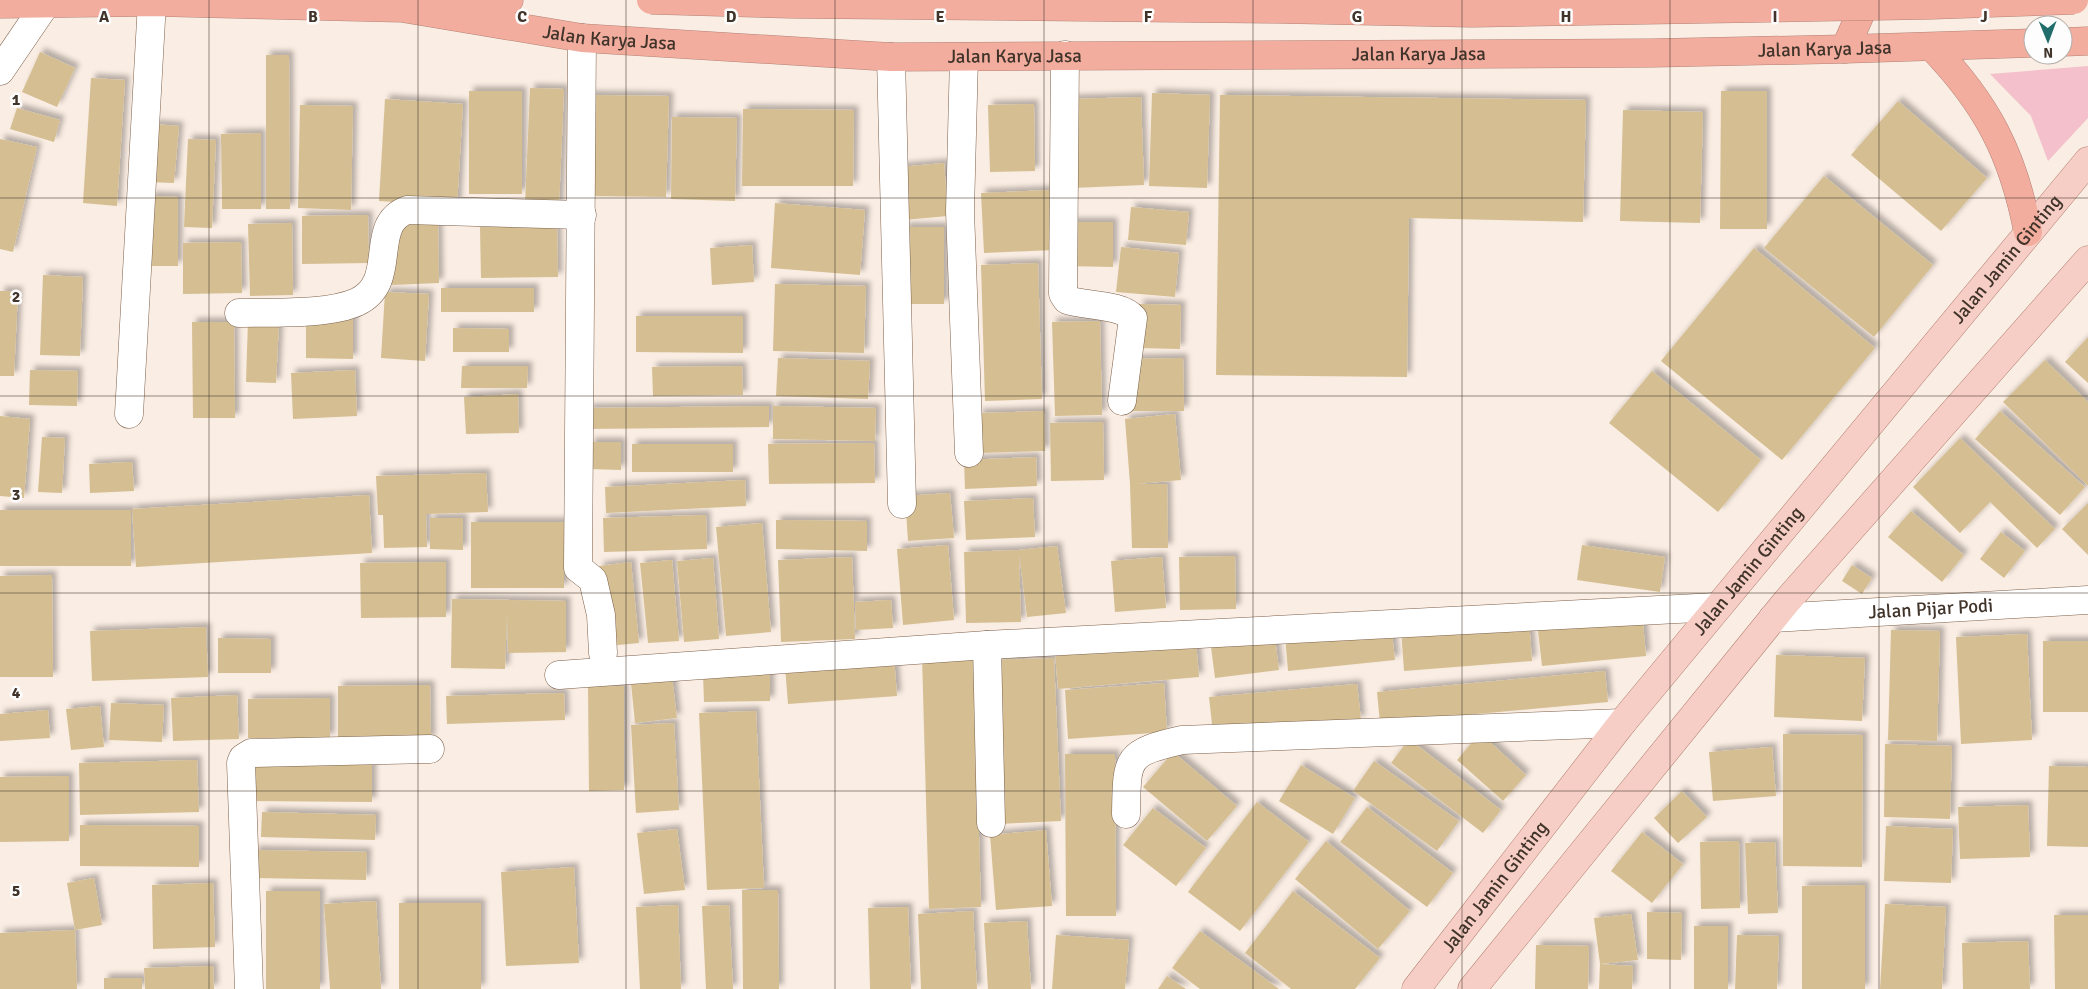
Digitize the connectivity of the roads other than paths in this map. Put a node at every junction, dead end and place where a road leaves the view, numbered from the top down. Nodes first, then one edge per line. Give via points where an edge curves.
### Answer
1 (509, 0) edge
2 (651, 0) edge
3 (1861, 0) edge
4 (2074, 0) edge
5 (47, 2) junction
6 (152, 2) junction
7 (0, 4) edge
8 (402, 8) junction
9 (582, 38) junction
10 (2088, 41) edge
11 (2073, 42) edge
12 (2023, 43) edge
13 (1932, 47) junction
14 (1845, 49) junction
15 (1065, 55) junction
16 (891, 57) junction
17 (964, 57) junction
18 (0, 71) edge
19 (2088, 161) edge
20 (582, 215) junction
21 (2028, 232) junction
22 (2088, 260) edge
23 (239, 313) dead end
24 (1122, 401) dead end
25 (129, 414) dead end
26 (969, 453) dead end
27 (902, 504) dead end
28 (2088, 600) edge
29 (1716, 607) junction
30 (1772, 618) junction
31 (988, 645) junction
32 (603, 653) dead end
33 (559, 675) dead end
34 (1622, 723) junction
35 (430, 749) dead end
36 (1126, 814) dead end
37 (991, 823) dead end
38 (249, 989) edge
39 (1416, 989) edge
40 (1472, 989) edge

1 - 8 highway
2 - 4 highway, bridge via 1472,13 1931,6
3 - 14 highway via 1859,17
5 - 6 highway, Jalan Karya Jasa
5 - 7 highway, Jalan Karya Jasa
5 - 18 street
6 - 8 highway, Jalan Karya Jasa
6 - 25 street
8 - 9 highway, Jalan Karya Jasa
9 - 16 highway, Jalan Karya Jasa
9 - 20 street
10 - 11 highway
12 - 13 highway, Jalan Karya Jasa
13 - 14 highway, Jalan Karya Jasa
13 - 21 highway via 1957,72 1996,131 2021,197
14 - 15 highway, Jalan Karya Jasa via 1653,53
15 - 17 highway, Jalan Karya Jasa
15 - 24 street via 1063,294 1068,300 1119,310 1133,318
16 - 17 highway, Jalan Karya Jasa
16 - 27 street
17 - 26 street via 960,212
19 - 21 main road, Jalan Jamin Ginting
20 - 23 street via 407,210 397,214 388,225 382,271 376,286 367,296 343,307
20 - 32 street via 578,568 593,580 601,615
21 - 29 main road, Jalan Jamin Ginting
22 - 30 main road
28 - 30 street, Jalan Pijar Podi
29 - 31 street
29 - 34 main road, Jalan Jamin Ginting
30 - 40 main road
31 - 33 street
31 - 37 street
34 - 36 street via 1182,740 1150,747 1132,761 1126,777
34 - 39 main road, Jalan Jamin Ginting
35 - 38 street via 251,753 243,758

